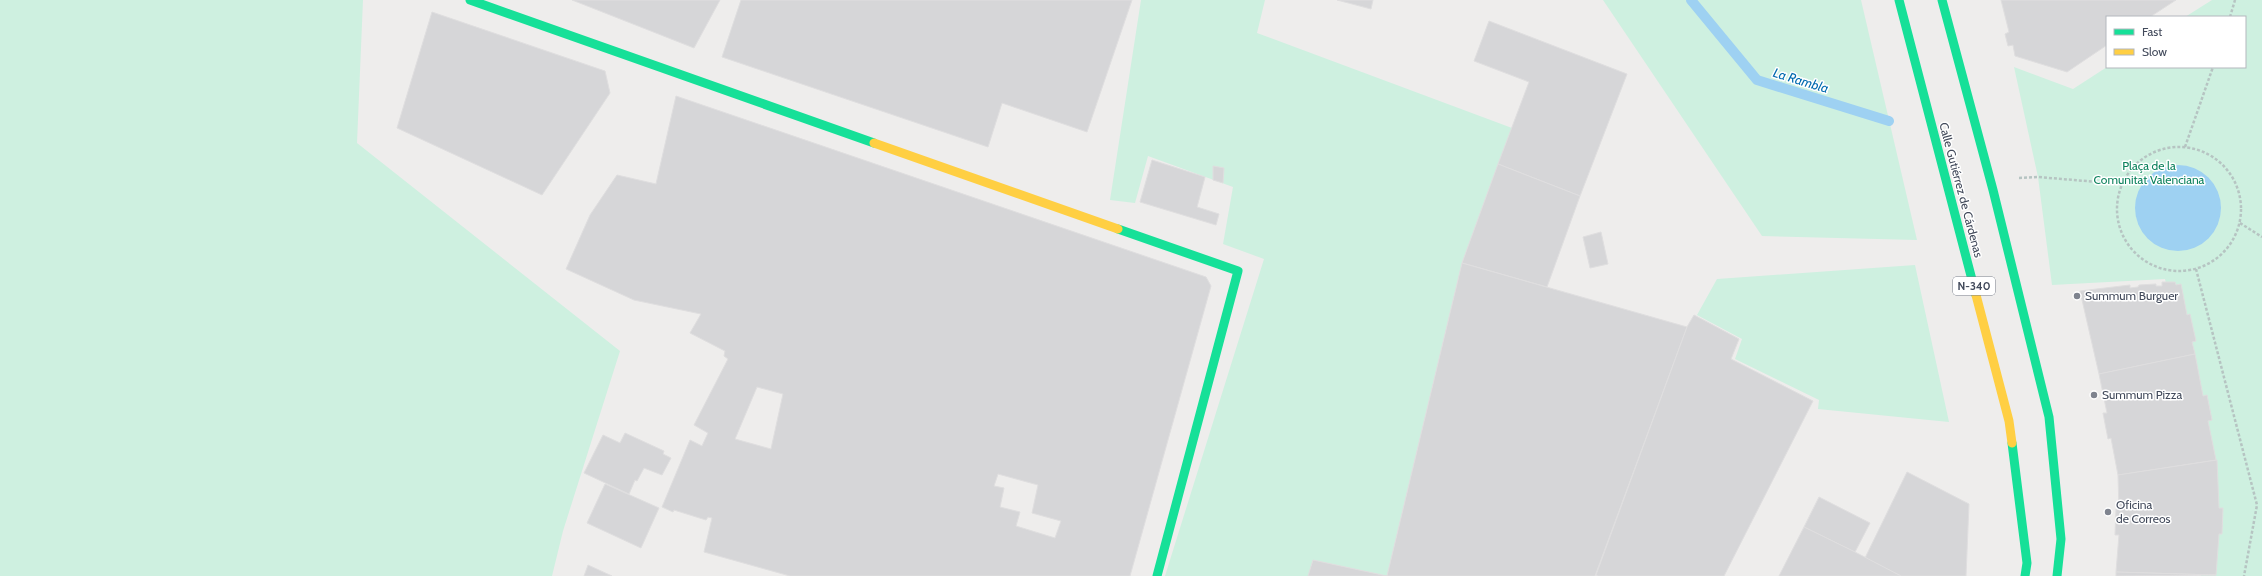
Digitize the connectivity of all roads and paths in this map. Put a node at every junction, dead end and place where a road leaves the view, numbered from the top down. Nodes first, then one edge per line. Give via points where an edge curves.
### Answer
1 (470, 0) edge
2 (1899, 0) edge
3 (1942, 0) edge
4 (2235, 0) edge
5 (2230, 16) edge
6 (2212, 68) edge
7 (2185, 147) junction
8 (1990, 179) junction
9 (2122, 184) junction
10 (2240, 223) junction
11 (2262, 237) edge
12 (2196, 269) junction
13 (1157, 576) edge
14 (2025, 576) edge
15 (2057, 576) edge
16 (2244, 576) edge

1 - 13 main road via 1238,271
2 - 14 main road, Calle Gutiérrez de Cárdenas / N-340 via 2009,421 2027,563
3 - 8 main road
4 - 5 path
6 - 7 path
7 - 9 path via 2166,148 2148,156 2132,167
7 - 10 path via 2205,153 2223,165 2237,188
8 - 9 path via 2038,177
8 - 15 main road via 2050,417 2061,539
9 - 12 path via 2117,204 2118,223 2126,242 2139,257 2156,268 2176,272
10 - 11 path
10 - 12 path via 2234,239 2224,252 2211,263
12 - 16 path via 2257,505

